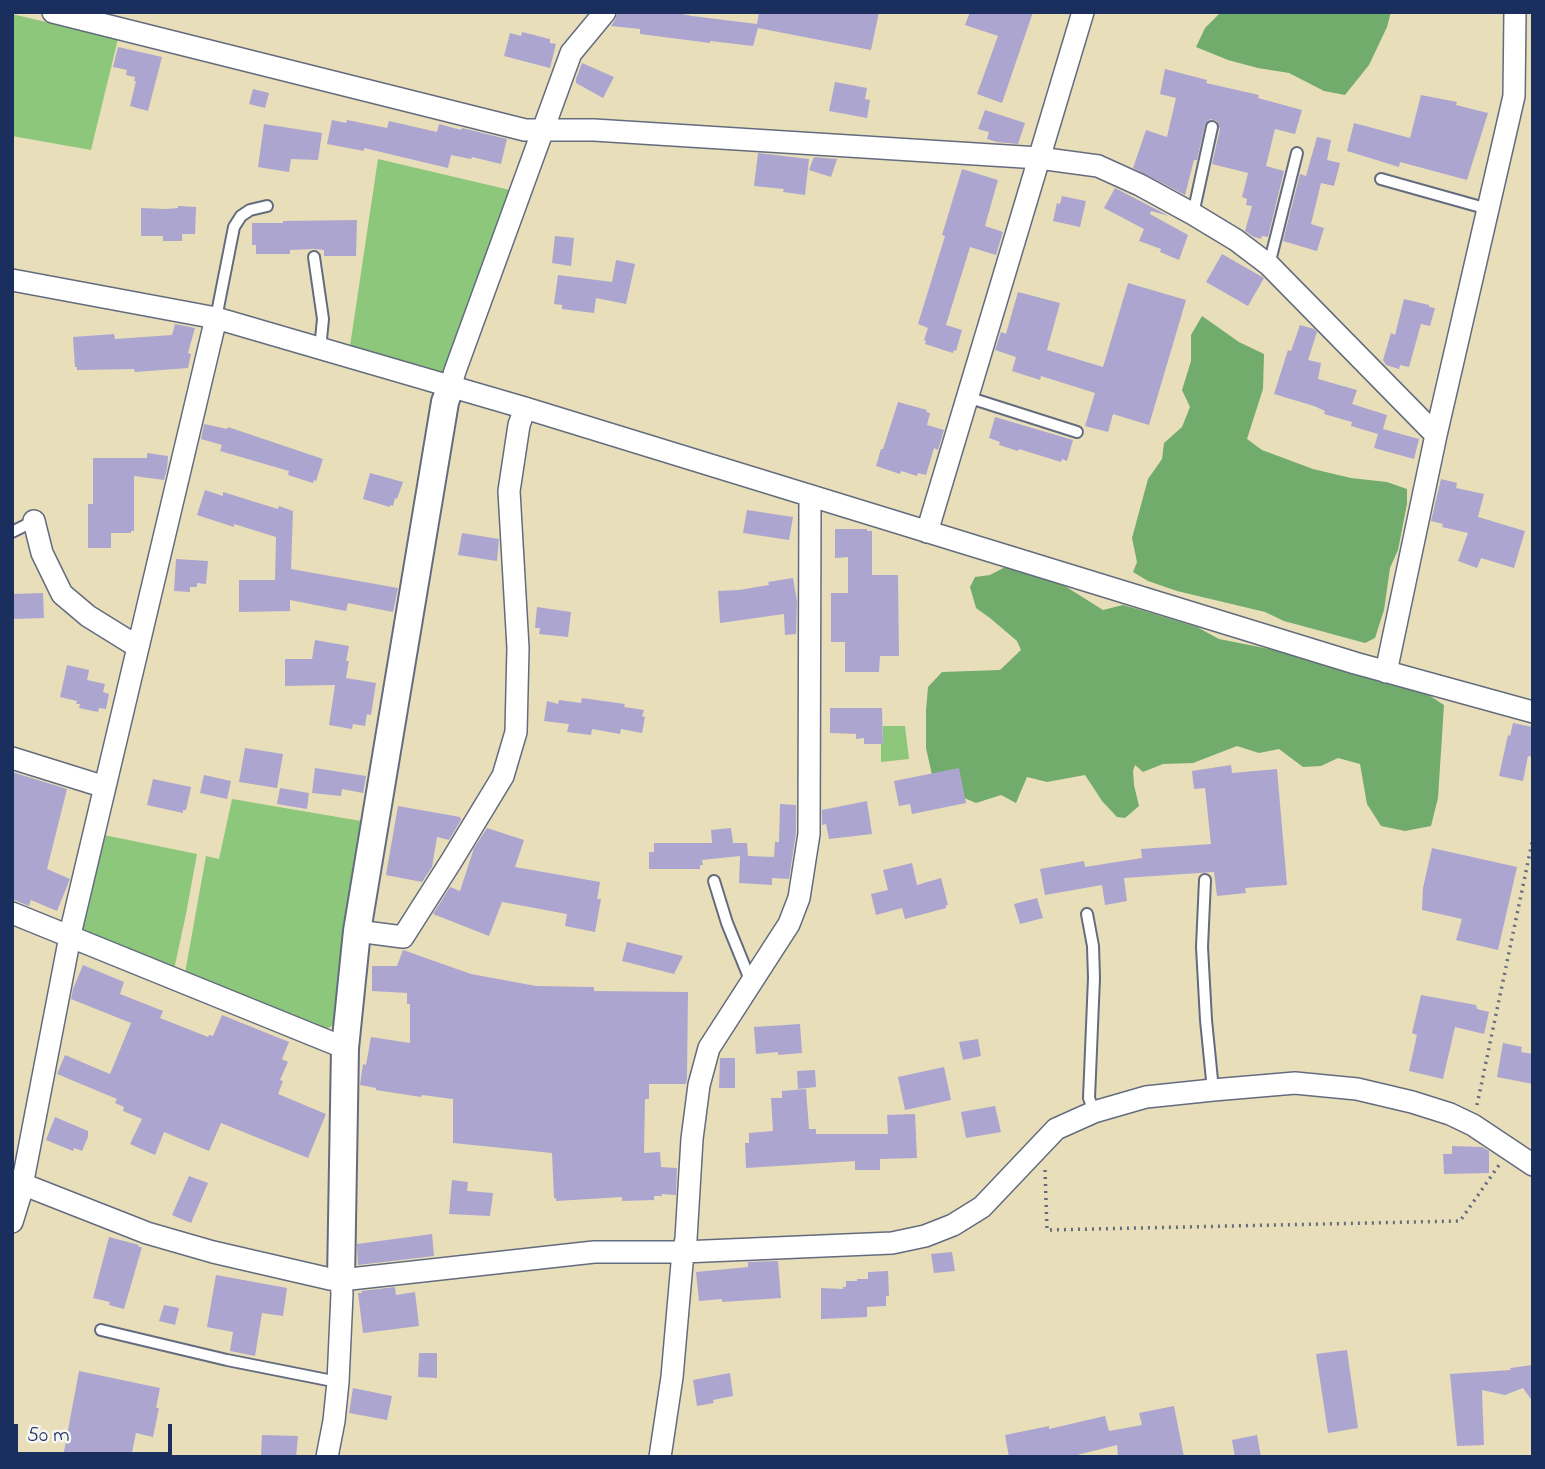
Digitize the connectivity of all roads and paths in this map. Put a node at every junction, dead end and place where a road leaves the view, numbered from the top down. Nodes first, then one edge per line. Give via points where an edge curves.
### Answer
1 (53, 12) edge
2 (605, 12) edge
3 (1083, 12) edge
4 (1516, 12) edge
5 (1212, 127) dead end
6 (544, 130) junction
7 (1297, 153) dead end
8 (1039, 158) junction
9 (1381, 179) dead end
10 (267, 206) dead end
11 (1488, 209) junction
12 (1193, 214) junction
13 (314, 257) dead end
14 (1269, 265) junction
15 (12, 279) edge
16 (216, 318) junction
17 (320, 349) junction
18 (450, 388) junction
19 (967, 397) junction
20 (525, 408) junction
21 (1077, 432) dead end
22 (1436, 435) junction
23 (810, 496) junction
24 (34, 522) joint
25 (12, 531) edge
26 (927, 532) junction
27 (138, 647) junction
28 (1386, 672) junction
29 (1533, 712) edge
30 (12, 758) edge
31 (105, 787) junction
32 (1533, 838) edge
33 (1205, 880) dead end
34 (715, 881) dead end
35 (12, 913) edge
36 (1087, 914) dead end
37 (357, 931) junction
38 (70, 937) junction
39 (751, 982) junction
40 (345, 1048) junction
41 (1213, 1090) junction
42 (1094, 1112) junction
43 (1473, 1125) junction
44 (1044, 1141) junction
45 (1510, 1148) junction
46 (1533, 1165) edge
47 (17, 1182) edge
48 (12, 1222) edge
49 (683, 1252) junction
50 (341, 1280) junction
51 (101, 1330) dead end
52 (338, 1382) junction
53 (327, 1457) edge
54 (660, 1457) edge

1 - 6 street via 525,130
2 - 6 street via 571,53
3 - 8 street
4 - 11 street via 1514,96
5 - 12 lane
6 - 8 street
6 - 18 street
7 - 14 lane
8 - 12 street via 1098,166
8 - 19 street
9 - 11 lane
10 - 16 lane via 250,210 234,226
11 - 22 street
12 - 14 street
13 - 17 lane via 323,319
14 - 22 street
15 - 16 street
16 - 17 street
16 - 27 street
17 - 18 street
18 - 20 street
18 - 37 street
19 - 21 lane
19 - 26 street
20 - 23 street
20 - 37 street via 509,491 516,732 503,776 402,937
22 - 28 street
23 - 26 street
23 - 39 street via 809,834 799,898 789,924
24 - 25 lane
24 - 27 street via 42,553 62,594
26 - 28 street
27 - 31 street
28 - 29 street
30 - 31 street
31 - 38 street
32 - 43 path
33 - 41 lane via 1202,947
34 - 39 lane
35 - 38 street
36 - 42 lane via 1093,946 1089,1098
37 - 40 street
38 - 40 street
38 - 47 street
39 - 49 street via 709,1048 699,1085
40 - 50 street
41 - 42 street via 1146,1097
41 - 43 street via 1296,1083 1357,1089 1412,1101
42 - 44 street via 1056,1129
43 - 45 street
44 - 45 path via 1047,1230 1460,1221
44 - 49 street via 982,1207 925,1236 892,1243
45 - 46 street
47 - 48 street
47 - 50 street via 160,1237
49 - 50 street via 594,1252
49 - 54 street via 673,1377
50 - 52 street
51 - 52 lane
52 - 53 street

